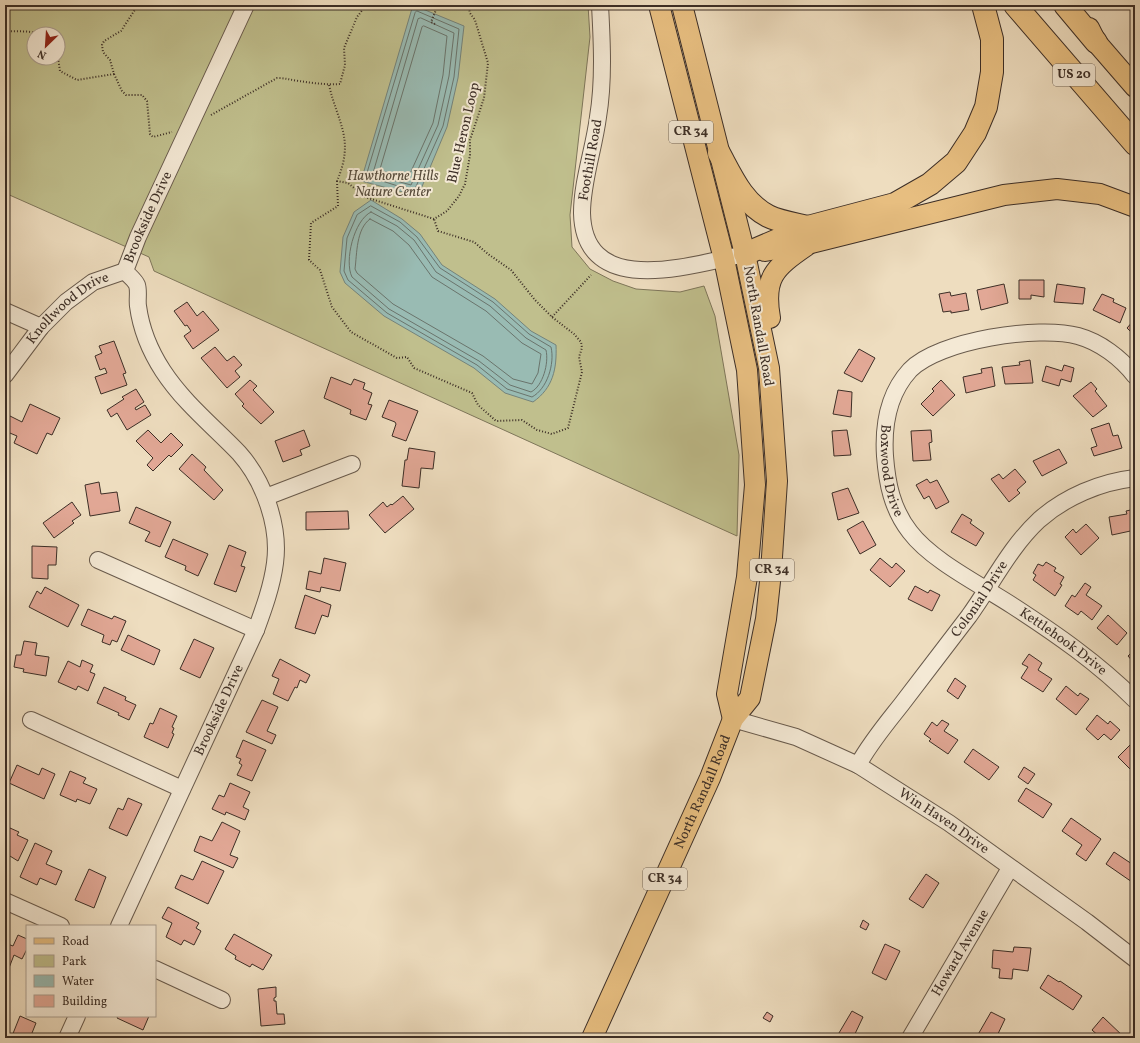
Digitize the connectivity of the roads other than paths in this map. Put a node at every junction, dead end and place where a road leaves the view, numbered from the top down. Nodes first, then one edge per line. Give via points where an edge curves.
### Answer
1 (246, 5) edge
2 (600, 5) edge
3 (659, 5) edge
4 (682, 5) edge
5 (983, 5) edge
6 (1015, 5) edge
7 (1065, 5) edge
8 (1078, 5) edge
9 (1096, 42) junction
10 (1135, 87) edge
11 (1135, 144) edge
12 (719, 153) junction
13 (1135, 207) edge
14 (809, 235) junction
15 (745, 254) junction
16 (724, 259) junction
17 (125, 271) junction
18 (5, 311) edge
19 (41, 327) junction
20 (5, 376) edge
21 (1135, 376) edge
22 (772, 412) junction
23 (352, 464) dead end
24 (1135, 478) edge
25 (266, 497) junction
26 (98, 560) dead end
27 (987, 589) junction
28 (256, 630) junction
29 (1135, 700) edge
30 (733, 719) junction
31 (31, 720) dead end
32 (858, 765) junction
33 (182, 789) junction
34 (1010, 868) junction
35 (5, 901) edge
36 (59, 925) edge
37 (119, 925) edge
38 (1135, 959) edge
39 (156, 969) edge
40 (222, 1000) dead end
41 (77, 1017) edge
42 (67, 1038) edge
43 (592, 1038) edge
44 (910, 1038) edge

1 - 17 street, Brookside Drive via 138,237
2 - 16 street, Foothill Road via 599,116 582,213 589,243 605,260 635,270 658,271
3 - 16 main road, North Randall Road / CR 34
4 - 12 main road, North Randall Road / CR 34
5 - 14 highway via 992,40 992,72 986,107 975,133 956,162 930,184 895,204
6 - 11 highway, US 20
7 - 9 highway, US 20
8 - 9 main road
9 - 10 main road, US 20
12 - 14 highway via 738,189 753,206 769,217
12 - 15 main road, North Randall Road / CR 34
13 - 14 main road via 1100,194 1057,189 1004,195
14 - 15 highway
14 - 22 main road via 774,273 768,289 767,300 779,378
15 - 16 street, Foothill Road
15 - 22 main road, North Randall Road / CR 34 via 769,368
16 - 30 main road, North Randall Road / CR 34 via 747,370 754,485 747,577 727,694
17 - 19 street, Knollwood Drive via 93,282 66,302
17 - 25 street, Brookside Drive via 137,285 142,327 163,371 182,396 240,455
18 - 19 street
19 - 20 street, Knollwood Drive
21 - 27 street, Boxwood Drive via 1118,359 1091,340 1063,332 1030,332 947,348 920,362 900,383 890,405 885,427 887,480 895,507 910,532 921,543
22 - 30 main road, North Randall Road / CR 34 via 777,481 772,572 750,698
23 - 25 street
24 - 27 street, Colonial Drive via 1088,489 1056,507 1024,536
25 - 28 street, Brookside Drive via 274,529 275,562 270,590
26 - 28 street
27 - 29 street, Kettlehook Drive via 1096,663
27 - 32 street, Colonial Drive
28 - 33 street, Brookside Drive
30 - 32 street, Win Haven Drive via 796,737
30 - 43 main road, North Randall Road / CR 34 via 695,811
31 - 33 street
32 - 34 street, Win Haven Drive via 949,823
33 - 37 street, Brookside Drive
34 - 38 street, Win Haven Drive via 1042,888
34 - 44 street, Howard Avenue
35 - 36 street
39 - 40 street
41 - 42 street

